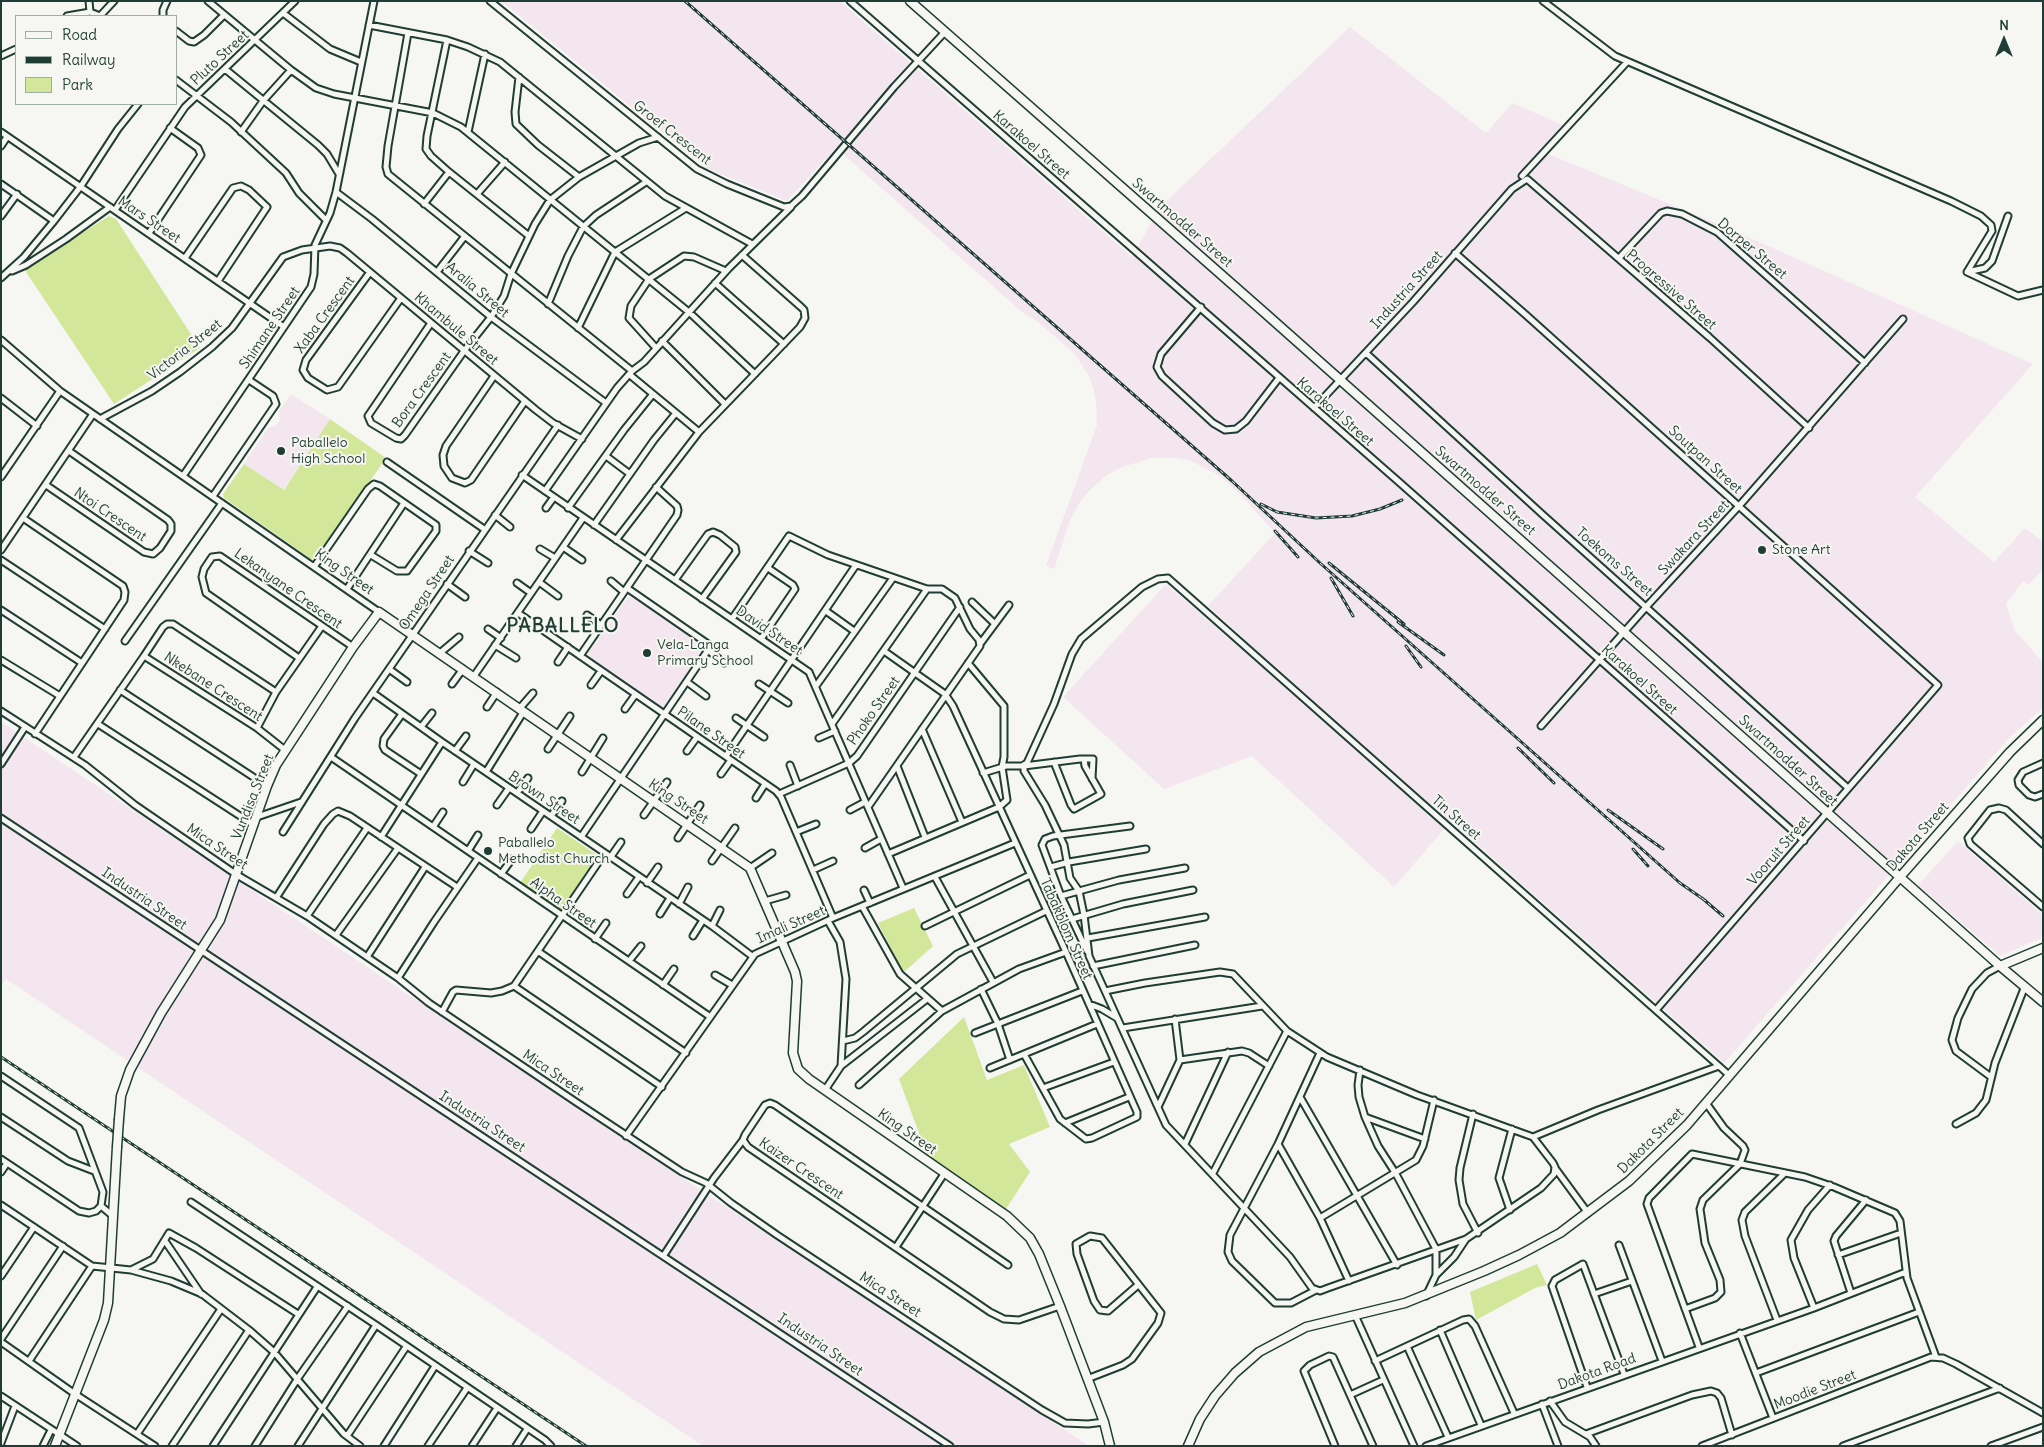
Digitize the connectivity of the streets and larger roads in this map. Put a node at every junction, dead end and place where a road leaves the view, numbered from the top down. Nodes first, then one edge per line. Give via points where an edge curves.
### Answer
1 (89, 1) edge
2 (114, 1) edge
3 (167, 1) edge
4 (208, 1) edge
5 (296, 1) edge
6 (374, 1) edge
7 (490, 1) edge
8 (850, 1) edge
9 (910, 1) edge
10 (1543, 1) edge
11 (90, 12) junction
12 (283, 13) junction
13 (73, 15) edge
14 (98, 15) edge
15 (101, 15) edge
16 (163, 15) edge
17 (224, 15) junction
18 (369, 25) junction
19 (178, 32) edge
20 (408, 33) junction
21 (944, 33) junction
22 (256, 40) junction
23 (447, 40) junction
24 (15, 49) edge
25 (485, 54) junction
26 (1, 56) edge
27 (918, 60) junction
28 (361, 62) junction
29 (1627, 62) junction
30 (226, 69) junction
31 (291, 70) junction
32 (519, 77) junction
33 (178, 82) edge
34 (197, 96) junction
35 (354, 98) junction
36 (263, 101) junction
37 (137, 105) edge
38 (394, 106) junction
39 (433, 113) junction
40 (170, 128) junction
41 (1, 132) edge
42 (241, 132) junction
43 (468, 132) junction
44 (658, 136) junction
45 (7, 137) junction
46 (1, 146) edge
47 (616, 157) junction
48 (505, 162) junction
49 (449, 172) junction
50 (339, 175) junction
51 (1522, 176) dead end
52 (579, 177) junction
53 (646, 182) junction
54 (1, 184) edge
55 (1515, 185) joint
56 (81, 186) junction
57 (336, 192) junction
58 (17, 194) junction
59 (477, 194) junction
60 (550, 200) junction
61 (424, 204) junction
62 (791, 206) junction
63 (686, 208) junction
64 (113, 209) junction
65 (1, 216) edge
66 (2008, 216) dead end
67 (54, 220) junction
68 (326, 220) junction
69 (583, 227) junction
70 (149, 234) junction
71 (319, 235) junction
72 (465, 236) junction
73 (529, 236) junction
74 (752, 244) junction
75 (325, 247) junction
76 (314, 248) junction
77 (615, 252) junction
78 (1455, 254) junction
79 (742, 255) junction
80 (185, 258) junction
81 (1619, 258) junction
82 (726, 271) junction
83 (370, 272) junction
84 (437, 272) junction
85 (1967, 272) junction
86 (7, 273) junction
87 (511, 274) junction
88 (1, 278) edge
89 (648, 279) junction
90 (218, 281) junction
91 (715, 283) junction
92 (2043, 290) edge
93 (401, 298) junction
94 (251, 303) junction
95 (548, 304) junction
96 (1200, 307) junction
97 (690, 313) junction
98 (491, 317) junction
99 (1902, 319) dead end
100 (431, 323) junction
101 (284, 327) junction
102 (578, 328) junction
103 (1, 340) edge
104 (662, 341) junction
105 (784, 344) junction
106 (656, 348) junction
107 (464, 351) junction
108 (1366, 353) junction
109 (1865, 363) junction
110 (631, 373) junction
111 (754, 374) junction
112 (494, 376) junction
113 (1279, 378) junction
114 (249, 380) junction
115 (1340, 380) junction
116 (60, 391) junction
117 (653, 394) junction
118 (526, 401) junction
119 (3, 402) edge
120 (606, 403) junction
121 (726, 404) junction
122 (1314, 408) junction
123 (676, 413) junction
124 (93, 414) junction
125 (100, 419) junction
126 (558, 425) junction
127 (37, 426) junction
128 (1809, 428) junction
129 (699, 432) junction
130 (582, 439) junction
131 (69, 451) junction
132 (606, 456) junction
133 (387, 462) dead end
134 (630, 474) junction
135 (183, 476) junction
136 (522, 476) junction
137 (1, 477) edge
138 (46, 484) junction
139 (656, 488) junction
140 (545, 491) junction
141 (213, 496) junction
142 (554, 498) junction
143 (222, 502) junction
144 (404, 503) junction
145 (1740, 506) junction
146 (546, 508) dead end
147 (568, 508) junction
148 (494, 515) junction
149 (23, 518) junction
150 (583, 518) junction
151 (594, 525) junction
152 (510, 527) dead end
153 (484, 529) junction
154 (616, 540) junction
155 (563, 547) junction
156 (540, 549) dead end
157 (1, 550) edge
158 (469, 551) junction
159 (371, 555) junction
160 (555, 558) junction
161 (1, 560) edge
162 (582, 560) dead end
163 (646, 561) junction
164 (488, 563) dead end
165 (856, 565) junction
166 (314, 567) junction
167 (768, 568) junction
168 (893, 578) junction
169 (675, 580) junction
170 (611, 581) dead end
171 (539, 582) junction
172 (517, 583) dead end
173 (447, 584) junction
174 (346, 589) junction
175 (927, 589) junction
176 (625, 590) junction
177 (531, 593) junction
178 (558, 596) dead end
179 (465, 597) dead end
180 (702, 599) junction
181 (972, 602) dead end
182 (1009, 605) dead end
183 (1647, 606) junction
184 (1, 610) edge
185 (960, 610) junction
186 (826, 611) junction
187 (379, 612) junction
188 (518, 613) junction
189 (587, 615) dead end
190 (732, 619) junction
191 (994, 624) junction
192 (601, 625) junction
193 (322, 626) junction
194 (104, 629) junction
195 (488, 629) dead end
196 (854, 631) junction
197 (1625, 632) junction
198 (413, 634) junction
199 (458, 637) dead end
200 (501, 638) junction
201 (761, 639) junction
202 (125, 640) dead end
203 (980, 644) junction
204 (495, 645) junction
205 (568, 647) junction
206 (353, 648) junction
207 (708, 650) junction
208 (884, 651) junction
209 (440, 653) junction
210 (144, 656) junction
211 (580, 656) junction
212 (299, 658) junction
213 (516, 658) dead end
214 (1, 660) edge
215 (792, 660) junction
216 (1600, 660) junction
217 (558, 662) dead end
218 (82, 663) junction
219 (724, 663) dead end
220 (968, 663) junction
221 (389, 669) junction
222 (463, 669) junction
223 (601, 671) junction
224 (915, 672) junction
225 (474, 676) junction
226 (407, 682) dead end
227 (687, 682) junction
228 (452, 684) dead end
229 (759, 684) dead end
230 (1938, 685) joint
231 (590, 686) dead end
232 (816, 686) junction
233 (120, 690) junction
234 (276, 692) junction
235 (373, 692) junction
236 (497, 692) junction
237 (771, 692) junction
238 (533, 693) dead end
239 (945, 694) junction
240 (635, 695) junction
241 (60, 696) junction
242 (706, 696) dead end
243 (788, 703) dead end
244 (486, 707) dead end
245 (625, 709) dead end
246 (523, 710) junction
247 (1, 711) edge
248 (432, 713) dead end
249 (402, 714) junction
250 (664, 714) junction
251 (570, 716) dead end
252 (736, 718) dead end
253 (2043, 720) edge
254 (98, 724) junction
255 (832, 724) junction
256 (748, 726) junction
257 (1541, 726) dead end
258 (25, 727) junction
259 (421, 727) junction
260 (257, 728) junction
261 (922, 728) junction
262 (835, 731) junction
263 (35, 734) junction
264 (558, 734) junction
265 (466, 736) dead end
266 (697, 737) junction
267 (764, 737) dead end
268 (603, 738) dead end
269 (818, 738) dead end
270 (442, 742) junction
271 (548, 749) dead end
272 (286, 750) junction
273 (455, 751) junction
274 (687, 751) dead end
275 (726, 756) junction
276 (74, 757) junction
277 (331, 757) junction
278 (591, 757) junction
279 (1084, 759) junction
280 (731, 760) junction
281 (1054, 762) junction
282 (849, 763) junction
283 (2043, 763) edge
284 (1, 764) edge
285 (474, 764) junction
286 (790, 765) dead end
287 (897, 766) junction
288 (1024, 766) junction
289 (1002, 767) junction
290 (486, 772) junction
291 (582, 772) dead end
292 (982, 773) junction
293 (421, 774) junction
294 (721, 774) dead end
295 (621, 777) junction
296 (528, 778) dead end
297 (1092, 781) junction
298 (463, 782) dead end
299 (667, 782) dead end
300 (765, 784) junction
301 (267, 786) junction
302 (798, 786) junction
303 (509, 788) junction
304 (1848, 788) junction
305 (517, 794) junction
306 (779, 794) junction
307 (2043, 794) edge
308 (756, 798) dead end
309 (562, 801) dead end
310 (654, 801) junction
311 (302, 802) junction
312 (867, 804) junction
313 (498, 805) dead end
314 (700, 805) dead end
315 (401, 806) junction
316 (998, 807) junction
317 (850, 810) dead end
318 (543, 811) junction
319 (443, 812) dead end
320 (1828, 813) junction
321 (644, 815) dead end
322 (551, 816) junction
323 (1, 818) edge
324 (256, 821) junction
325 (962, 822) junction
326 (688, 824) junction
327 (816, 824) dead end
328 (1130, 826) dead end
329 (433, 827) junction
330 (367, 828) junction
331 (532, 828) dead end
332 (735, 828) dead end
333 (283, 832) dead end
334 (796, 832) junction
335 (478, 835) dead end
336 (1060, 836) junction
337 (380, 837) junction
338 (581, 837) junction
339 (925, 837) junction
340 (678, 838) dead end
341 (881, 839) junction
342 (1804, 841) junction
343 (621, 842) dead end
344 (1015, 842) junction
345 (2043, 844) edge
346 (722, 847) junction
347 (398, 848) junction
348 (865, 848) dead end
349 (1146, 849) dead end
350 (468, 851) junction
351 (772, 853) dead end
352 (604, 854) junction
353 (888, 854) junction
354 (478, 858) junction
355 (610, 858) junction
356 (512, 859) dead end
357 (712, 861) dead end
358 (833, 861) dead end
359 (1069, 862) junction
360 (425, 867) junction
361 (658, 867) dead end
362 (1051, 867) junction
363 (750, 868) junction
364 (1185, 868) dead end
365 (813, 870) junction
366 (502, 874) junction
367 (237, 875) junction
368 (1030, 875) junction
369 (639, 877) junction
370 (935, 877) junction
371 (1900, 877) junction
372 (647, 883) junction
373 (457, 887) junction
374 (688, 887) dead end
375 (903, 888) junction
376 (864, 890) dead end
377 (1193, 890) dead end
378 (1079, 891) junction
379 (627, 894) dead end
380 (786, 895) dead end
381 (1061, 896) junction
382 (276, 898) junction
383 (670, 898) junction
384 (766, 900) junction
385 (870, 903) junction
386 (679, 904) junction
387 (862, 906) junction
388 (2043, 907) edge
389 (720, 910) dead end
390 (1046, 911) junction
391 (955, 912) junction
392 (660, 914) dead end
393 (1084, 915) junction
394 (307, 916) junction
395 (563, 916) junction
396 (1205, 917) dead end
397 (1072, 918) junction
398 (703, 920) junction
399 (831, 920) junction
400 (606, 922) dead end
401 (712, 926) junction
402 (925, 926) dead end
403 (336, 935) junction
404 (693, 936) dead end
405 (595, 938) junction
406 (1088, 938) junction
407 (782, 942) junction
408 (1195, 945) dead end
409 (640, 946) dead end
410 (972, 946) junction
411 (2043, 948) edge
412 (201, 950) junction
413 (539, 952) junction
414 (1066, 952) junction
415 (752, 956) junction
416 (1089, 956) junction
417 (367, 957) junction
418 (2015, 960) junction
419 (629, 961) junction
420 (1093, 966) junction
421 (2000, 966) junction
422 (674, 969) dead end
423 (2009, 974) junction
424 (715, 975) dead end
425 (398, 978) junction
426 (993, 982) junction
427 (663, 985) junction
428 (732, 985) junction
429 (514, 986) junction
430 (2025, 986) junction
431 (914, 988) junction
432 (981, 989) junction
433 (1082, 991) junction
434 (1105, 991) junction
435 (928, 999) junction
436 (2043, 1002) edge
437 (1088, 1004) junction
438 (1262, 1006) junction
439 (1656, 1010) junction
440 (942, 1011) junction
441 (442, 1012) junction
442 (710, 1016) junction
443 (1175, 1019) junction
444 (1119, 1020) junction
445 (998, 1024) junction
446 (1097, 1024) junction
447 (1123, 1028) junction
448 (1287, 1031) junction
449 (976, 1033) dead end
450 (843, 1041) junction
451 (1228, 1052) junction
452 (686, 1053) junction
453 (1320, 1053) junction
454 (1024, 1054) junction
455 (1010, 1060) junction
456 (1180, 1060) junction
457 (1114, 1062) junction
458 (841, 1066) junction
459 (1269, 1066) junction
460 (1719, 1066) junction
461 (990, 1068) dead end
462 (1360, 1070) junction
463 (1729, 1075) junction
464 (1, 1076) edge
465 (1991, 1077) junction
466 (859, 1086) dead end
467 (662, 1087) junction
468 (1043, 1088) junction
469 (825, 1090) junction
470 (1129, 1097) junction
471 (1300, 1097) junction
472 (1434, 1100) junction
473 (1706, 1103) junction
474 (1158, 1107) junction
475 (1473, 1114) junction
476 (1, 1117) edge
477 (1365, 1117) junction
478 (1065, 1123) junction
479 (1956, 1124) dead end
480 (1512, 1129) junction
481 (627, 1136) junction
482 (1533, 1137) junction
483 (1425, 1139) junction
484 (743, 1140) junction
485 (1185, 1144) junction
486 (1278, 1144) junction
487 (1, 1160) edge
488 (8, 1164) junction
489 (1740, 1164) junction
490 (1555, 1167) junction
491 (94, 1171) junction
492 (1, 1172) edge
493 (1213, 1173) junction
494 (1785, 1173) junction
495 (944, 1174) junction
496 (1396, 1174) junction
497 (1830, 1185) junction
498 (710, 1186) junction
499 (1357, 1196) junction
500 (1866, 1200) junction
501 (191, 1202) dead end
502 (101, 1206) junction
503 (924, 1207) junction
504 (1245, 1207) junction
505 (2, 1208) edge
506 (1510, 1210) junction
507 (1588, 1212) junction
508 (113, 1216) junction
509 (1320, 1218) junction
510 (34, 1227) junction
511 (1478, 1232) junction
512 (1901, 1233) junction
513 (1466, 1239) junction
514 (165, 1241) junction
515 (63, 1246) junction
516 (1619, 1246) dead end
517 (896, 1247) junction
518 (1436, 1249) junction
519 (664, 1255) junction
520 (1838, 1255) junction
521 (1008, 1265) dead end
522 (1397, 1265) junction
523 (92, 1266) junction
524 (110, 1268) junction
525 (131, 1270) junction
526 (1906, 1272) junction
527 (1436, 1275) junction
528 (1, 1276) edge
529 (1349, 1281) junction
530 (1632, 1281) junction
531 (1138, 1285) junction
532 (317, 1286) junction
533 (1316, 1290) junction
534 (1851, 1293) junction
535 (202, 1294) junction
536 (1594, 1294) junction
537 (1425, 1296) junction
538 (348, 1306) junction
539 (1060, 1306) junction
540 (1814, 1308) junction
541 (221, 1309) junction
542 (1685, 1309) junction
543 (1919, 1312) junction
544 (298, 1314) junction
545 (1355, 1315) junction
546 (1776, 1320) junction
547 (376, 1325) junction
548 (249, 1330) junction
549 (1440, 1330) junction
550 (1740, 1333) junction
551 (1, 1340) edge
552 (1407, 1346) junction
553 (406, 1347) junction
554 (1699, 1347) junction
555 (274, 1352) junction
556 (1936, 1357) junction
557 (29, 1361) junction
558 (1375, 1361) junction
559 (1662, 1361) junction
560 (435, 1366) junction
561 (1756, 1373) junction
562 (1624, 1374) junction
563 (298, 1378) junction
564 (1087, 1379) junction
565 (1383, 1380) junction
566 (1587, 1387) junction
567 (467, 1388) junction
568 (2000, 1388) junction
569 (75, 1394) junction
570 (1350, 1395) junction
571 (1, 1396) edge
572 (1550, 1401) junction
573 (1542, 1404) junction
574 (15, 1406) junction
575 (323, 1407) junction
576 (497, 1408) junction
577 (1514, 1413) junction
578 (2043, 1413) edge
579 (1773, 1418) junction
580 (1104, 1422) junction
581 (1481, 1425) junction
582 (2043, 1427) edge
583 (527, 1429) junction
584 (51, 1430) junction
585 (59, 1434) junction
586 (137, 1434) junction
587 (1586, 1434) junction
588 (1732, 1434) junction
589 (347, 1436) junction
590 (1448, 1437) junction
591 (1, 1443) edge
592 (43, 1446) edge
593 (55, 1446) edge
594 (76, 1446) edge
595 (155, 1446) edge
596 (172, 1446) edge
597 (213, 1446) edge
598 (255, 1446) edge
599 (298, 1446) edge
600 (360, 1446) edge
601 (384, 1446) edge
602 (428, 1446) edge
603 (472, 1446) edge
604 (516, 1446) edge
605 (551, 1446) edge
606 (950, 1446) edge
607 (1110, 1446) edge
608 (1188, 1446) edge
609 (1335, 1446) edge
610 (1373, 1446) edge
611 (1414, 1446) edge
612 (1426, 1446) edge
613 (1558, 1446) edge
614 (1596, 1446) edge
615 (1702, 1446) edge
616 (1843, 1446) edge
617 (1991, 1446) edge

1 - 11 street
2 - 15 street
3 - 16 street
4 - 17 street
5 - 12 street, Pluto Street
6 - 18 street, Shimane Street
7 - 44 street, Groef Crescent
8 - 27 street, Karakoel Street
9 - 21 street, Swartmodder Street
10 - 29 street via 1607,51
11 - 13 street
11 - 14 street
12 - 22 street, Pluto Street
12 - 28 street via 330,48
17 - 19 street via 194,42
17 - 22 street
18 - 20 street
18 - 28 street, Shimane Street
20 - 23 street
20 - 38 street
21 - 27 street
21 - 115 street, Swartmodder Street
22 - 30 street, Pluto Street
22 - 31 street
23 - 25 street
23 - 39 street
24 - 26 street
25 - 32 street
25 - 43 street
27 - 62 street
27 - 96 street, Karakoel Street
28 - 35 street, Shimane Street
29 - 51 street
29 - 85 street via 1981,216 1991,225 1992,231
30 - 34 street, Pluto Street
30 - 36 street
31 - 35 street via 316,88
31 - 36 street
32 - 47 street
32 - 52 street via 516,124
33 - 34 street
34 - 40 street, Pluto Street
34 - 42 street
35 - 38 street
35 - 50 street, Shimane Street
36 - 42 street
36 - 50 street via 318,144
37 - 56 street
38 - 39 street
38 - 61 street via 386,170
39 - 43 street
39 - 49 street via 426,149
40 - 64 street, Pluto Street
40 - 70 street via 198,148 201,155
41 - 45 street, Mars Street
42 - 68 street via 286,173
43 - 48 street
44 - 47 street
44 - 62 street, Groef Crescent via 696,169 713,178 784,207
45 - 46 street
45 - 56 street, Mars Street
47 - 52 street
47 - 53 street
48 - 59 street
48 - 60 street
49 - 59 street
49 - 61 street
50 - 57 street, Shimane Street
52 - 60 street
53 - 63 street
53 - 69 street
54 - 58 street
55 - 78 street, Industria Street
55 - 81 street, Progressive Street via 1527,179 1530,181
56 - 64 street, Mars Street
56 - 67 street
57 - 68 street, Shimane Street
57 - 84 street, Aralia Street
58 - 65 street
58 - 67 street
59 - 73 street
60 - 69 street
60 - 73 street
61 - 72 street
62 - 74 street
63 - 74 street
63 - 77 street
64 - 70 street, Mars Street
64 - 86 street via 26,265
66 - 85 street via 1992,261 1985,268
67 - 86 street
68 - 71 street, Shimane Street
69 - 77 street
69 - 95 street
70 - 80 street, Mars Street
71 - 75 street
71 - 76 street, Shimane Street
72 - 84 street
72 - 87 street
73 - 87 street
74 - 79 street
75 - 76 street, Khambule Street
75 - 83 street, Khambule Street via 344,250
76 - 94 street, Victoria Street via 283,257
76 - 101 street, Shimane Street via 313,283
77 - 89 street
77 - 102 street
78 - 108 street, Industria Street
78 - 145 street, Soutpan Street
79 - 82 street
79 - 105 street via 804,310 804,322
80 - 90 street, Mars Street
80 - 90 street via 233,188 242,186 248,190 267,207
81 - 109 street, Dorper Street via 1661,213 1682,214 1717,232
81 - 128 street, Progressive Street
82 - 89 street via 684,256
82 - 91 street
83 - 93 street, Khambule Street
83 - 93 street, Xaba Crescent via 306,360 303,370 308,378 327,390 338,387
84 - 98 street, Aralia Street
85 - 92 street via 2018,296
86 - 88 street
87 - 95 street
87 - 98 street via 504,296
89 - 97 street
89 - 106 street via 632,306 629,318
90 - 94 street, Mars Street
91 - 97 street
91 - 105 street
93 - 100 street, Khambule Street
94 - 101 street, Mars Street
94 - 125 street, Victoria Street via 232,328 180,372
95 - 102 street
96 - 113 street, Karakoel Street
96 - 113 street via 1161,354 1157,366 1162,376 1213,423 1225,430 1236,428
97 - 104 street
97 - 111 street
98 - 107 street
98 - 120 street, Aralia Street
99 - 109 street, Swakara Street
100 - 107 street, Khambule Street
100 - 107 street, Bora Crescent via 369,414 371,423 396,438 402,438
101 - 114 street, Shimane Street
102 - 110 street
103 - 116 street, King Street
104 - 106 street
104 - 121 street
105 - 111 street
106 - 110 street
107 - 112 street, Khambule Street
108 - 115 street, Industria Street
108 - 183 street, Toekoms Street
109 - 128 street, Swakara Street
110 - 117 street
110 - 120 street
111 - 121 street
112 - 118 street, Khambule Street
112 - 118 street via 446,446 444,466 452,478 462,483 471,480
113 - 122 street, Karakoel Street
114 - 135 street, Shimane Street
114 - 141 street via 273,396 276,404
115 - 122 street, Industria Street
115 - 197 street, Swartmodder Street
116 - 124 street, King Street
116 - 127 street
117 - 123 street
117 - 132 street
118 - 126 street, Khambule Street
119 - 127 street
120 - 130 street
121 - 129 street
122 - 216 street, Karakoel Street
123 - 129 street
123 - 134 street
124 - 125 street, King Street
124 - 131 street
125 - 135 street, King Street
126 - 130 street, Khambule Street
126 - 136 street, Omega Street
127 - 137 street
128 - 145 street, Swakara Street
129 - 139 street
130 - 140 street
131 - 138 street
131 - 138 street, Ntoi Crescent via 168,520 171,531 160,548 153,554 144,552
132 - 134 street
132 - 147 street
133 - 153 street
134 - 151 street
135 - 141 street, King Street
136 - 140 street, David Street
136 - 148 street, Omega Street
138 - 149 street
139 - 154 street
139 - 163 street via 678,509 673,522
140 - 142 street, David Street
141 - 143 street, King Street
142 - 146 street
142 - 147 street, David Street
143 - 166 street, King Street
143 - 202 street
144 - 159 street
144 - 159 street via 434,522 436,528 424,550 407,571 397,572
144 - 166 street via 378,484 370,486
145 - 183 street, Swakara Street
145 - 230 street, Soutpan Street
147 - 150 street, David Street
148 - 152 street
148 - 153 street, Omega Street
149 - 157 street
149 - 194 street via 125,590 124,600
150 - 151 street, David Street
150 - 155 street
151 - 154 street, David Street
153 - 158 street, Omega Street
154 - 163 street, David Street
155 - 160 street
155 - 162 street
156 - 160 street
158 - 164 street
158 - 173 street, Omega Street
159 - 174 street
160 - 171 street
161 - 194 street
163 - 169 street, David Street
163 - 176 street
165 - 167 street via 828,556 789,536
165 - 168 street
165 - 186 street
166 - 174 street, King Street
167 - 190 street
167 - 201 street via 795,589
168 - 175 street
168 - 196 street
169 - 180 street, David Street
169 - 180 street via 711,533 720,535 736,550
170 - 176 street
171 - 177 street
171 - 178 street
172 - 177 street
173 - 179 street
173 - 198 street, Omega Street
174 - 187 street, King Street
175 - 185 street via 939,588 949,592
175 - 208 street
176 - 192 street
176 - 207 street via 708,644
177 - 188 street
180 - 190 street, David Street
181 - 191 street
182 - 191 street
183 - 197 street, Swakara Street
183 - 304 street, Toekoms Street
184 - 218 street
185 - 203 street
185 - 224 street, Phoko Street
186 - 196 street
186 - 215 street
187 - 198 street, King Street
187 - 206 street, Vundisa Street
188 - 200 street
188 - 205 street, Pilane Street
189 - 192 street
190 - 201 street, David Street
191 - 203 street
192 - 211 street
193 - 206 street, Lekanyane Crescent
193 - 212 street
193 - 212 street, Lekanyane Crescent via 220,556 208,560 202,577 206,593
194 - 218 street
195 - 200 street
196 - 232 street
197 - 216 street, Swakara Street
197 - 320 street, Swartmodder Street
198 - 209 street, King Street
198 - 221 street, Omega Street
199 - 209 street
200 - 204 street
201 - 215 street, David Street
203 - 220 street
204 - 213 street
204 - 225 street
205 - 211 street, Pilane Street
205 - 217 street
206 - 272 street, Vundisa Street
207 - 219 street
207 - 227 street
208 - 224 street
208 - 255 street
209 - 222 street, King Street
210 - 233 street
210 - 234 street, Nkebane Crescent via 163,627 173,624
210 - 260 street, Nkebane Crescent
211 - 223 street, Pilane Street
212 - 234 street
214 - 241 street
215 - 232 street, David Street via 810,672
215 - 237 street
216 - 257 street, Swakara Street
216 - 342 street, Karakoel Street
218 - 241 street
220 - 239 street
220 - 289 street via 1004,706
221 - 226 street
221 - 235 street, Omega Street
222 - 225 street, King Street
222 - 228 street
223 - 231 street
223 - 240 street, Pilane Street
224 - 239 street
224 - 282 street, Phoko Street via 860,753
225 - 236 street, King Street
227 - 242 street
227 - 250 street
229 - 237 street
230 - 304 street, Vooruit Street
232 - 255 street, David Street
233 - 254 street
233 - 301 street
234 - 260 street
235 - 249 street, Brown Street
235 - 277 street, Omega Street
236 - 244 street
236 - 246 street, King Street
237 - 243 street
237 - 256 street
238 - 246 street
239 - 261 street
239 - 292 street, Tabakblom Street
240 - 245 street
240 - 250 street, Pilane Street
241 - 263 street
246 - 264 street, King Street
246 - 290 street
247 - 258 street, Mica Street
248 - 259 street
249 - 259 street, Brown Street
249 - 293 street via 384,739 383,746
250 - 266 street, Pilane Street
250 - 295 street
251 - 264 street
252 - 256 street
253 - 371 street, Dakota Street via 2010,752
254 - 276 street
254 - 324 street
255 - 262 street, David Street
256 - 267 street
256 - 275 street
258 - 263 street, Mica Street
258 - 284 street
259 - 270 street, Brown Street
260 - 272 street, Nkebane Crescent
261 - 287 street
261 - 325 street
262 - 269 street
262 - 282 street, David Street
263 - 276 street, Mica Street
264 - 271 street
264 - 278 street, King Street
265 - 273 street
266 - 274 street
266 - 275 street, Pilane Street
268 - 278 street
270 - 273 street, Brown Street
270 - 293 street
272 - 301 street, Vundisa Street
273 - 285 street, Brown Street
275 - 280 street, Pilane Street
276 - 367 street, Mica Street via 135,805
277 - 311 street, Omega Street
277 - 315 street, Alpha Street
278 - 291 street
278 - 295 street, King Street
279 - 281 street
279 - 297 street
279 - 297 street via 1093,759
280 - 294 street
280 - 300 street, Pilane Street
281 - 288 street
281 - 297 street via 1074,808 1101,794
282 - 302 street, Phoko Street
282 - 312 street, David Street
283 - 307 street via 2023,772 2018,780 2029,795
285 - 290 street, Brown Street
285 - 298 street
286 - 302 street
287 - 312 street
287 - 339 street
288 - 289 street
288 - 336 street
288 - 439 street, Tin Street via 1054,704 1072,654 1082,639 1142,587 1168,578
289 - 292 street
289 - 316 street via 1007,798
290 - 303 street, Brown Street
292 - 316 street, Tabakblom Street
293 - 315 street
295 - 310 street, King Street
295 - 338 street
296 - 305 street
299 - 310 street
300 - 306 street, Pilane Street
300 - 308 street
301 - 324 street, Vundisa Street
302 - 306 street, Phoko Street
303 - 305 street, Brown Street
303 - 313 street
304 - 320 street, Vooruit Street
305 - 318 street, Brown Street
306 - 334 street
309 - 322 street
310 - 321 street
310 - 326 street, King Street
311 - 324 street
311 - 333 street, Omega Street
312 - 317 street
312 - 341 street, David Street
314 - 326 street
315 - 329 street, Alpha Street
315 - 337 street
316 - 325 street
316 - 344 street, Tabakblom Street
318 - 322 street, Brown Street
318 - 331 street
319 - 329 street
320 - 342 street, Vooruit Street
320 - 371 street, Swartmodder Street
322 - 338 street, Brown Street
323 - 412 street, Industria Street
324 - 367 street, Vundisa Street
325 - 339 street
326 - 340 street
326 - 346 street, King Street
327 - 334 street
328 - 336 street
329 - 350 street, Alpha Street
330 - 337 street
330 - 382 street via 344,812 338,811 330,816
330 - 394 street
332 - 346 street
334 - 365 street
335 - 350 street
336 - 359 street
336 - 362 street via 1045,839 1042,845
337 - 347 street
338 - 352 street, Brown Street
339 - 353 street
341 - 348 street
341 - 353 street, David Street
342 - 439 street, Vooruit Street
343 - 355 street
344 - 368 street, Tabakblom Street
344 - 370 street, Imali Street
345 - 388 street via 2003,809 1993,808 1969,835 1968,843
346 - 357 street
346 - 363 street, King Street
347 - 360 street
347 - 403 street
349 - 359 street
350 - 354 street, Alpha Street
351 - 363 street
352 - 355 street, Brown Street
352 - 395 street
353 - 375 street, David Street
354 - 366 street, Alpha Street
354 - 373 street
355 - 369 street, Brown Street
356 - 366 street
358 - 365 street
359 - 362 street
359 - 378 street via 1070,878
360 - 373 street
360 - 417 street
361 - 372 street
362 - 381 street
363 - 384 street, King Street
364 - 378 street
365 - 399 street
366 - 395 street, Alpha Street
367 - 382 street, Mica Street
367 - 412 street, Vundisa Street via 220,920
368 - 390 street, Tabakblom Street
368 - 391 street
369 - 372 street, Brown Street
369 - 379 street
370 - 375 street, Imali Street
370 - 391 street
371 - 421 street, Swartmodder Street
371 - 463 street, Dakota Street
372 - 383 street, Brown Street
373 - 425 street
374 - 386 street
375 - 385 street, Imali Street
376 - 385 street
377 - 393 street
378 - 381 street
378 - 393 street
380 - 384 street
381 - 397 street
382 - 394 street, Mica Street
383 - 386 street, Brown Street
383 - 392 street
384 - 407 street, King Street
385 - 387 street, Imali Street
386 - 398 street, Brown Street
387 - 399 street, Imali Street
387 - 431 street via 897,970
389 - 401 street
390 - 410 street
390 - 414 street, Tabakblom Street
391 - 402 street
391 - 410 street
393 - 397 street
393 - 406 street
394 - 403 street, Mica Street
395 - 405 street, Alpha Street
395 - 413 street
396 - 406 street
397 - 416 street
398 - 401 street, Brown Street
398 - 404 street
399 - 407 street, Imali Street
399 - 450 street via 840,942 846,985
400 - 405 street
401 - 415 street, Brown Street
403 - 417 street, Mica Street
405 - 419 street, Alpha Street
406 - 416 street
407 - 415 street, Imali Street
407 - 469 street, King Street via 796,977 795,1061 801,1072
408 - 420 street
409 - 419 street
410 - 426 street
410 - 431 street
411 - 418 street
412 - 508 street, Vundisa Street, bridge via 161,1013 130,1070 121,1096
412 - 519 street, Industria Street
413 - 429 street
413 - 452 street
414 - 426 street
414 - 433 street, Tabakblom Street
415 - 428 street, Imali Street
416 - 420 street
417 - 425 street, Mica Street
418 - 421 street
418 - 423 street
419 - 427 street, Alpha Street
420 - 434 street
421 - 423 street, Swartmodder Street
421 - 465 street via 1972,990 1958,1018 1952,1040 1956,1052
422 - 427 street
423 - 430 street, Swartmodder Street
424 - 428 street
425 - 441 street, Mica Street
426 - 432 street
427 - 442 street, Alpha Street
428 - 442 street, Imali Street
429 - 441 street via 491,993 456,990
429 - 467 street
430 - 436 street, Swartmodder Street
430 - 465 street
431 - 435 street
431 - 450 street via 855,1038
432 - 440 street
432 - 445 street
433 - 437 street, Tabakblom Street
433 - 445 street
434 - 438 street via 1225,972 1235,976
434 - 444 street
435 - 440 street
435 - 458 street
437 - 444 street
437 - 446 street, Tabakblom Street
438 - 443 street
438 - 448 street
439 - 460 street, Tin Street
440 - 466 street
441 - 481 street, Mica Street
442 - 452 street, Imali Street
443 - 447 street
443 - 456 street
444 - 447 street
445 - 449 street
445 - 455 street
446 - 454 street
446 - 457 street, Tabakblom Street
447 - 474 street
448 - 453 street
448 - 459 street
450 - 458 street
451 - 456 street
451 - 459 street via 1246,1052
451 - 485 street
452 - 467 street, Imali Street
453 - 462 street
453 - 471 street
454 - 455 street
454 - 468 street
455 - 461 street
456 - 474 street
457 - 468 street
457 - 470 street, Tabakblom Street
458 - 469 street
459 - 493 street
460 - 463 street, Tin Street
460 - 482 street
462 - 472 street
462 - 477 street via 1359,1097
463 - 473 street, Dakota Street
464 - 491 street via 79,1128
465 - 479 street via 1983,1105 1976,1113
467 - 481 street, Imali Street
468 - 478 street
469 - 495 street, King Street
470 - 478 street
470 - 478 street, Tabakblom Street via 1137,1117 1092,1138 1086,1139
471 - 486 street
471 - 499 street
472 - 475 street
472 - 483 street
473 - 489 street via 1724,1128 1744,1146
473 - 507 street, Dakota Street via 1644,1168
474 - 485 street via 1170,1130
475 - 480 street
475 - 511 street via 1460,1180 1463,1204
476 - 491 street via 68,1161
477 - 483 street
477 - 496 street
480 - 482 street
480 - 506 street via 1499,1178
481 - 498 street, Mica Street
482 - 490 street
483 - 496 street via 1418,1158
484 - 498 street
484 - 503 street, Kaizer Crescent via 764,1106 772,1103
484 - 517 street, Kaizer Crescent via 748,1147
485 - 493 street
486 - 504 street
486 - 509 street
487 - 488 street
488 - 492 street
488 - 502 street via 79,1211 88,1213
489 - 494 street
489 - 542 street via 1703,1200 1700,1209 1705,1244 1720,1280 1721,1292
489 - 542 street via 1692,1154 1648,1201
490 - 506 street via 1549,1180
490 - 507 street
491 - 502 street via 103,1192
493 - 504 street
494 - 497 street
494 - 546 street via 1745,1212 1742,1220
495 - 503 street
495 - 539 street, King Street via 1023,1230 1039,1254
496 - 499 street
496 - 518 street
497 - 500 street
497 - 540 street via 1808,1210 1791,1240 1794,1258
498 - 519 street
498 - 580 street, Mica Street via 777,1235 1055,1418 1072,1424
499 - 509 street
499 - 522 street
500 - 512 street via 1896,1212
500 - 520 street via 1836,1236 1834,1241
501 - 532 street
502 - 508 street
503 - 517 street
503 - 521 street, Kaizer Crescent
504 - 533 street
504 - 533 street via 1230,1235 1228,1252 1232,1261 1275,1303 1291,1303
505 - 510 street
506 - 511 street
507 - 537 street, Dakota Street via 1560,1233 1519,1255
508 - 524 street, Vundisa Street
509 - 529 street
510 - 515 street
510 - 528 street
511 - 513 street
512 - 520 street
512 - 526 street
513 - 518 street
513 - 527 street
514 - 525 street via 153,1259
514 - 535 street
514 - 544 street via 169,1233 183,1240
515 - 523 street
515 - 551 street
516 - 530 street
517 - 539 street, Kaizer Crescent via 998,1316 1025,1319
518 - 522 street
518 - 527 street
519 - 606 street, Industria Street
520 - 534 street
522 - 529 street
523 - 524 street
523 - 557 street
524 - 525 street
524 - 569 street, Vundisa Street via 106,1311
525 - 535 street
526 - 534 street, Dakota Road
526 - 543 street
527 - 537 street
529 - 533 street
530 - 536 street
530 - 559 street
531 - 531 street via 1099,1236 1090,1236 1076,1244 1075,1250 1100,1310 1108,1311
531 - 564 street via 1159,1310 1158,1323 1132,1359
532 - 538 street
532 - 544 street
534 - 540 street, Dakota Road
535 - 541 street
536 - 562 street
536 - 566 street via 1583,1264 1555,1280 1552,1286
537 - 545 street, Dakota Street
538 - 547 street
538 - 563 street
539 - 564 street, King Street
540 - 546 street, Dakota Road
541 - 548 street
541 - 586 street
542 - 554 street
543 - 556 street
543 - 561 street
544 - 555 street
545 - 558 street
545 - 608 street, Dakota Street via 1306,1327 1259,1352 1215,1396
546 - 550 street, Dakota Road
547 - 553 street
547 - 575 street
548 - 555 street
548 - 596 street
549 - 552 street
549 - 577 street via 1466,1318 1472,1321
549 - 581 street
550 - 554 street, Dakota Road
550 - 561 street
551 - 557 street
552 - 558 street
552 - 590 street
553 - 560 street
553 - 589 street
554 - 559 street, Dakota Road
555 - 563 street
555 - 597 street
556 - 568 street
556 - 579 street, Moodie Street via 1920,1360
557 - 569 street
558 - 565 street
559 - 562 street, Dakota Road
560 - 567 street
560 - 601 street
561 - 579 street
562 - 566 street, Dakota Road
563 - 575 street
563 - 598 street
564 - 580 street, King Street
565 - 570 street
565 - 611 street
566 - 572 street, Dakota Road
567 - 576 street
567 - 602 street
568 - 578 street
568 - 616 street
569 - 585 street, Vundisa Street
569 - 586 street
570 - 609 street via 1332,1356 1304,1371
570 - 610 street
571 - 574 street
572 - 573 street, Dakota Road
572 - 587 street via 1564,1422
573 - 577 street, Dakota Road
573 - 613 street
574 - 584 street
574 - 591 street
575 - 589 street
575 - 599 street
576 - 583 street
576 - 603 street
577 - 581 street, Dakota Road
579 - 588 street, Moodie Street
580 - 607 street, King Street
581 - 590 street, Dakota Road
582 - 617 street
583 - 604 street
583 - 605 street
584 - 585 street
584 - 592 street
585 - 593 street, Vundisa Street
585 - 594 street
586 - 595 street
587 - 588 street via 1711,1391 1722,1398
587 - 614 street
588 - 615 street, Moodie Street
589 - 600 street
590 - 612 street, Dakota Road

